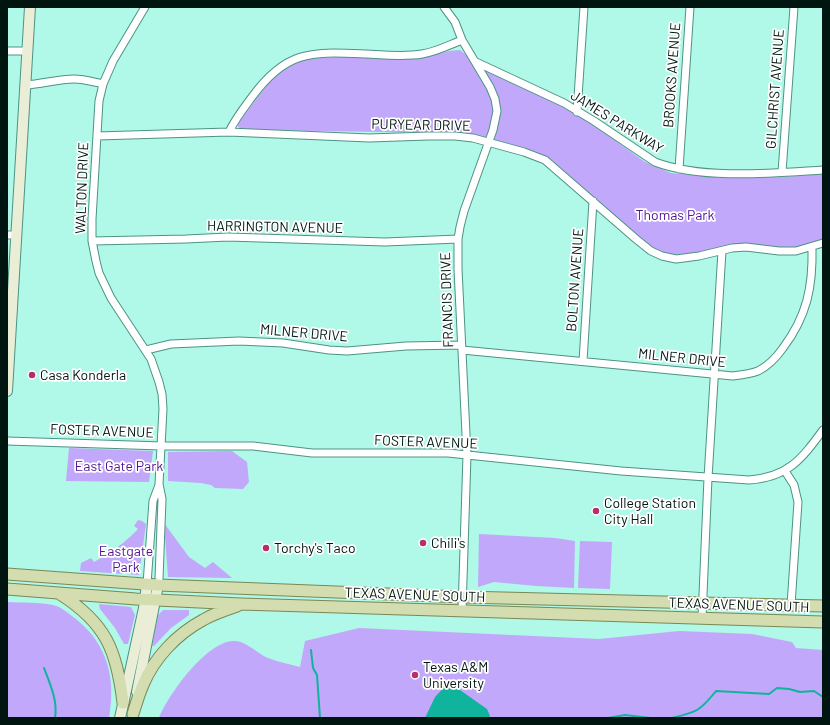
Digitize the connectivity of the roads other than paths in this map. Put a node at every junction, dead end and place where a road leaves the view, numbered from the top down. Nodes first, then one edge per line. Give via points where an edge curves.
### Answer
1 (30, 7) edge
2 (144, 7) edge
3 (444, 7) edge
4 (584, 7) edge
5 (690, 7) edge
6 (794, 7) edge
7 (462, 40) junction
8 (7, 51) edge
9 (28, 51) junction
10 (476, 62) junction
11 (103, 84) junction
12 (26, 85) junction
13 (578, 112) junction
14 (228, 132) junction
15 (97, 136) junction
16 (489, 142) junction
17 (679, 169) junction
18 (823, 170) edge
19 (782, 172) junction
20 (593, 202) junction
21 (12, 235) edge
22 (458, 239) junction
23 (92, 241) junction
24 (823, 243) edge
25 (812, 247) junction
26 (722, 251) junction
27 (11, 274) edge
28 (9, 330) edge
29 (462, 348) junction
30 (146, 350) junction
31 (583, 361) junction
32 (714, 374) junction
33 (7, 391) edge
34 (823, 430) edge
35 (7, 441) edge
36 (162, 446) junction
37 (467, 454) junction
38 (785, 471) junction
39 (708, 478) junction
40 (159, 484) junction
41 (7, 574) edge
42 (152, 585) junction
43 (7, 589) edge
44 (331, 592) junction
45 (58, 593) junction
46 (463, 597) junction
47 (150, 600) junction
48 (703, 603) junction
49 (241, 604) junction
50 (791, 605) junction
51 (823, 606) edge
52 (329, 607) junction
53 (462, 611) junction
54 (702, 618) junction
55 (823, 622) edge
56 (123, 703) junction
57 (132, 716) edge
58 (120, 718) edge

1 - 9 street
2 - 11 street, WALTON DRIVE
3 - 7 street, FRANCIS DRIVE via 455,22
4 - 13 street
5 - 17 street, BROOKS AVENUE
6 - 19 street, GILCHRIST AVENUE
7 - 10 street, FRANCIS DRIVE
7 - 14 street via 422,54 402,56 328,53 298,57 274,71 262,83
8 - 9 street
9 - 12 street
10 - 13 street, JAMES PARKWAY
10 - 16 street, FRANCIS DRIVE via 490,87 496,106
11 - 12 street via 72,79
11 - 15 street, WALTON DRIVE via 99,101
12 - 21 street
13 - 17 street, JAMES PARKWAY via 655,162
14 - 15 street, PURYEAR DRIVE
14 - 16 street, PURYEAR DRIVE via 369,138 455,136
15 - 23 street, WALTON DRIVE
16 - 20 street, PURYEAR DRIVE via 545,160
16 - 22 street, FRANCIS DRIVE via 464,211
17 - 19 street, JAMES PARKWAY via 724,173
18 - 19 street, JAMES PARKWAY
20 - 26 street, PURYEAR DRIVE via 636,239 662,256 676,259
20 - 31 street, BOLTON AVENUE
21 - 27 street
22 - 23 street, HARRINGTON AVENUE via 385,242 228,237
22 - 29 street, FRANCIS DRIVE
23 - 30 street, WALTON DRIVE via 99,273 105,286
24 - 25 street, PURYEAR DRIVE
25 - 26 street, PURYEAR DRIVE via 796,251 746,247
25 - 32 street, MILNER DRIVE via 806,308 776,357 770,364 748,374
26 - 32 street
27 - 28 street
28 - 33 street
29 - 30 street, MILNER DRIVE via 406,346 347,351 283,343 239,341 171,344
29 - 31 street, MILNER DRIVE
29 - 37 street, FRANCIS DRIVE
30 - 36 street, WALTON DRIVE via 162,394
31 - 32 street, MILNER DRIVE
32 - 39 street
34 - 38 street, FOSTER AVENUE via 801,458
35 - 36 street, FOSTER AVENUE
36 - 37 street, FOSTER AVENUE via 253,446 312,452
36 - 40 street, WALTON DRIVE
37 - 39 street, FOSTER AVENUE
37 - 46 street, FRANCIS DRIVE
38 - 39 street, FOSTER AVENUE via 762,479
38 - 50 street via 794,485 798,502
39 - 48 street
40 - 42 street, WALTON DRIVE via 153,501
40 - 42 street, WALTON DRIVE via 162,499 159,579
41 - 42 main road, TEXAS AVENUE SOUTH
42 - 44 main road, TEXAS AVENUE SOUTH
42 - 47 street
43 - 45 main road, TEXAS AVENUE SOUTH
44 - 46 main road, TEXAS AVENUE SOUTH
44 - 52 main road
45 - 47 main road, TEXAS AVENUE SOUTH
45 - 56 main road via 82,609 97,625 111,647 118,667
46 - 48 main road, TEXAS AVENUE SOUTH
46 - 53 street, FRANCIS DRIVE
47 - 49 main road, TEXAS AVENUE SOUTH
47 - 56 street
47 - 57 street
48 - 50 main road, TEXAS AVENUE SOUTH
48 - 54 street
49 - 52 main road, TEXAS AVENUE SOUTH
49 - 57 main road via 203,620 175,641 162,655 143,684
50 - 51 main road, TEXAS AVENUE SOUTH
52 - 53 main road, TEXAS AVENUE SOUTH
53 - 54 main road, TEXAS AVENUE SOUTH
54 - 55 main road, TEXAS AVENUE SOUTH
56 - 58 street

